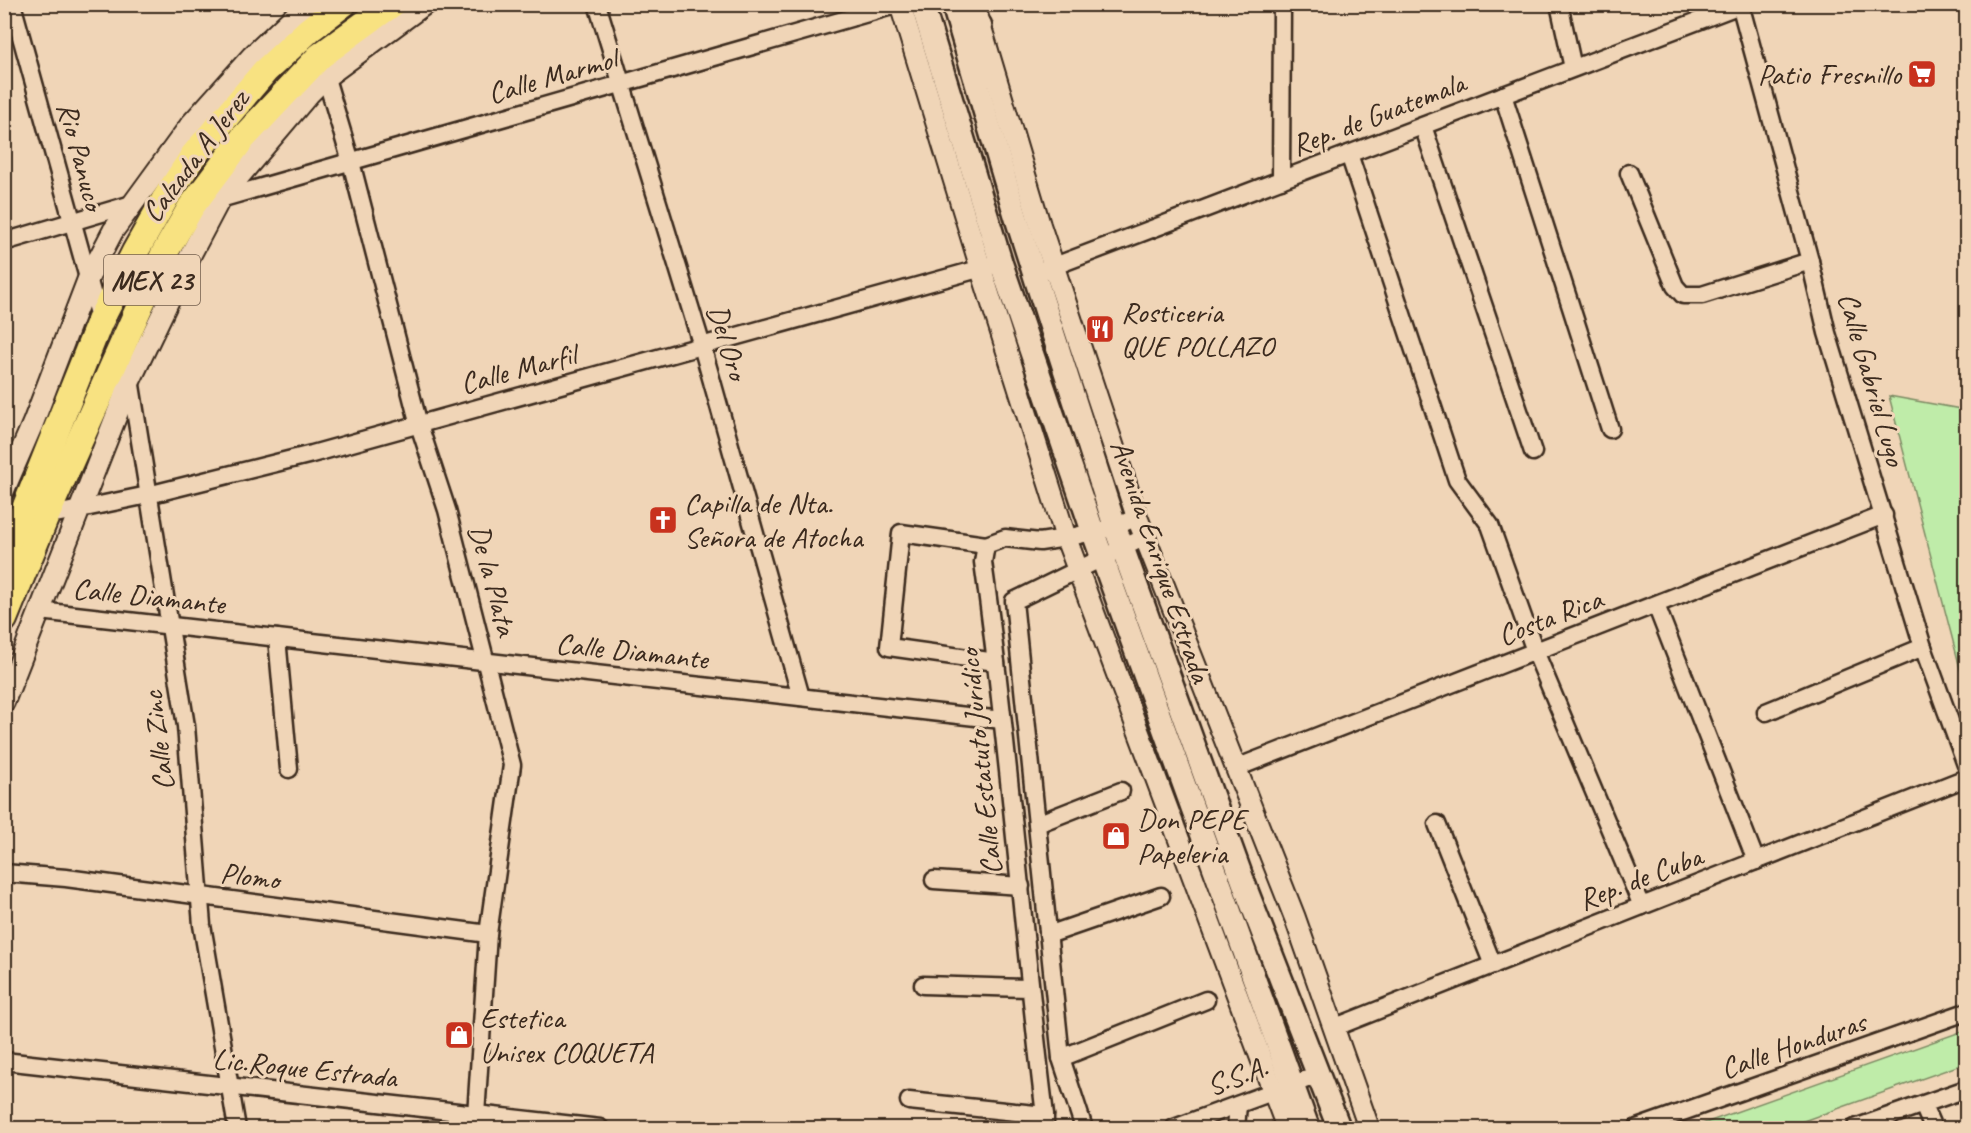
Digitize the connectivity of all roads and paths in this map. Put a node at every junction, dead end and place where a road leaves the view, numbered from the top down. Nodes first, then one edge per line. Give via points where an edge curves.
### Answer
1 (12, 4) edge
2 (343, 4) edge
3 (392, 4) edge
4 (425, 4) edge
5 (597, 4) edge
6 (900, 4) edge
7 (922, 4) edge
8 (953, 4) edge
9 (1282, 4) edge
10 (1559, 4) edge
11 (306, 5) edge
12 (1740, 5) edge
13 (977, 15) edge
14 (323, 67) junction
15 (1573, 68) junction
16 (620, 84) junction
17 (1503, 95) junction
18 (984, 110) junction
19 (1423, 126) junction
20 (1349, 154) junction
21 (351, 162) junction
22 (1629, 173) dead end
23 (1281, 180) junction
24 (220, 199) junction
25 (132, 204) junction
26 (72, 223) junction
27 (4, 242) edge
28 (1810, 261) junction
29 (991, 266) junction
30 (1044, 270) junction
31 (88, 279) junction
32 (100, 321) junction
33 (702, 346) junction
34 (123, 348) junction
35 (130, 381) junction
36 (1054, 419) junction
37 (419, 425) junction
38 (1031, 426) junction
39 (1610, 429) dead end
40 (1533, 452) dead end
41 (4, 489) edge
42 (148, 495) junction
43 (81, 508) junction
44 (1884, 515) junction
45 (46, 516) junction
46 (1137, 517) junction
47 (1093, 532) junction
48 (1145, 537) junction
49 (1066, 538) junction
50 (1119, 538) junction
51 (986, 546) junction
52 (1102, 558) junction
53 (4, 561) edge
54 (1078, 570) junction
55 (989, 601) junction
56 (1014, 601) junction
57 (1656, 604) junction
58 (40, 611) junction
59 (4, 619) edge
60 (169, 626) junction
61 (277, 638) junction
62 (1923, 647) junction
63 (1535, 651) junction
64 (486, 662) junction
65 (996, 662) junction
66 (801, 697) junction
67 (4, 702) edge
68 (1766, 712) dead end
69 (1002, 720) junction
70 (1966, 765) edge
71 (1236, 768) junction
72 (289, 769) dead end
73 (1966, 778) edge
74 (1121, 791) dead end
75 (1037, 824) junction
76 (1437, 824) dead end
77 (1756, 861) junction
78 (4, 873) edge
79 (934, 880) dead end
80 (1021, 886) junction
81 (200, 896) junction
82 (1161, 896) dead end
83 (1642, 906) junction
84 (488, 934) junction
85 (1048, 935) junction
86 (1493, 965) junction
87 (923, 986) dead end
88 (1029, 988) junction
89 (1206, 1000) dead end
90 (1966, 1012) edge
91 (1333, 1028) junction
92 (1061, 1058) junction
93 (4, 1061) edge
94 (1318, 1075) junction
95 (230, 1087) junction
96 (1282, 1088) junction
97 (1966, 1089) edge
98 (909, 1101) dead end
99 (1238, 1105) junction
100 (1923, 1105) junction
101 (474, 1121) edge
102 (1045, 1122) edge
103 (237, 1128) edge
104 (600, 1128) edge
105 (1084, 1128) edge
106 (1174, 1128) edge
107 (1236, 1128) edge
108 (1287, 1128) edge
109 (1308, 1128) edge
110 (1336, 1128) edge
111 (1369, 1128) edge
112 (1637, 1128) edge
113 (1855, 1128) edge
114 (1933, 1128) edge

1 - 26 street, Rio Panuco
2 - 32 main road, Calzada A Jerez / MEX 23 via 265,71 193,156 135,252
3 - 14 main road, Calzada A Jerez / MEX 23
4 - 14 street
5 - 16 street, Del Oro
6 - 16 street, Calle Marmol
6 - 29 street
7 - 29 main road, Avenida Enrique Estrada
8 - 18 main road, Avenida Enrique Estrada
9 - 23 street
10 - 15 street
11 - 25 street via 252,56 191,124
12 - 15 street, Rep. de Guatemala
12 - 28 street, Calle Gabriel Lugo
13 - 18 main road
13 - 30 street
14 - 21 street, De la Plata
14 - 24 street via 309,94
14 - 34 main road, Calzada A Jerez / MEX 23 via 243,138 191,207 164,254
15 - 17 street, Rep. de Guatemala
16 - 21 street, Calle Marmol
16 - 33 street, Del Oro
17 - 19 street, Rep. de Guatemala
17 - 39 street
18 - 30 main road, Avenida Enrique Estrada
19 - 20 street, Rep. de Guatemala
19 - 40 street
20 - 23 street, Rep. de Guatemala
20 - 63 street via 1457,480 1490,525
21 - 24 street, Calle Marmol
21 - 37 street, De la Plata
22 - 28 street via 1675,286 1683,295 1702,295
23 - 30 street, Rep. de Guatemala
24 - 35 street
25 - 26 street
25 - 31 street
26 - 27 street
26 - 31 street, Rio Panuco
28 - 44 street, Calle Gabriel Lugo via 1827,333
29 - 33 street, Calle Marfil
29 - 36 main road, Avenida Enrique Estrada
29 - 38 street
30 - 46 street
30 - 50 main road, Avenida Enrique Estrada
31 - 32 street, Rio Panuco
31 - 41 street
32 - 53 main road, Calzada A Jerez / MEX 23
33 - 37 street, Calle Marfil
33 - 66 street, Del Oro
34 - 35 street, Calle Zinc
34 - 45 main road, Calzada A Jerez / MEX 23
35 - 42 street, Calle Zinc
35 - 43 street
36 - 38 street
36 - 47 main road, Avenida Enrique Estrada
37 - 42 street, Calle Marfil
37 - 64 street, De la Plata via 447,510
38 - 49 street
42 - 43 street, Calle Marfil
42 - 60 street, Calle Zinc
43 - 45 street, Calle Marfil
43 - 58 street
44 - 57 street, Costa Rica
44 - 62 street, Calle Gabriel Lugo
45 - 59 main road, Calzada A Jerez / MEX 23
46 - 48 street
46 - 50 street
47 - 49 street
47 - 50 street
47 - 52 main road, Avenida Enrique Estrada
48 - 50 street
48 - 71 street
49 - 51 street via 1040,542 1005,538
49 - 54 street
50 - 52 street
50 - 94 main road, Avenida Enrique Estrada
51 - 55 street, Calle Estatuto Jurídico via 983,562
51 - 65 street via 901,533 889,647
52 - 54 street
52 - 96 main road, Avenida Enrique Estrada
54 - 56 street
54 - 96 street
55 - 56 street
55 - 65 street, Calle Estatuto Jurídico
56 - 75 street, Calle Estatuto Jurídico
57 - 63 street, Costa Rica
57 - 77 street
58 - 60 street, Calle Diamante
58 - 67 street
60 - 61 street, Calle Diamante
60 - 81 street, Calle Zinc via 186,726
61 - 64 street, Calle Diamante
61 - 72 street
62 - 68 street
62 - 70 street, Calle Gabriel Lugo
63 - 71 street, Costa Rica
63 - 83 street
64 - 66 street, Calle Diamante
64 - 84 street, De la Plata via 512,765
65 - 69 street, Calle Estatuto Jurídico
66 - 69 street, Calle Diamante
69 - 80 street, Calle Estatuto Jurídico
71 - 91 street
73 - 77 street, Rep. de Cuba
74 - 75 street
75 - 85 street, Calle Estatuto Jurídico
76 - 86 street
77 - 83 street, Rep. de Cuba
78 - 81 street, Plomo
79 - 80 street
80 - 88 street, Calle Estatuto Jurídico
81 - 84 street, Plomo
81 - 95 street, Calle Zinc
82 - 85 street
83 - 86 street, Rep. de Cuba
84 - 101 street, De la Plata
85 - 92 street, Calle Estatuto Jurídico
86 - 91 street, Rep. de Cuba
87 - 88 street
88 - 102 street, Calle Estatuto Jurídico
89 - 92 street
90 - 112 street, Calle Honduras
91 - 111 street
92 - 105 street, Calle Estatuto Jurídico
93 - 95 street, Lic.Roque Estrada
94 - 96 street, S.S.A.
94 - 110 main road, Avenida Enrique Estrada
95 - 101 street, Lic.Roque Estrada
95 - 103 street, Calle Zinc
96 - 99 street, S.S.A.
96 - 108 street
96 - 109 main road, Avenida Enrique Estrada
97 - 100 street
98 - 102 street
99 - 106 street, S.S.A.
99 - 107 street
100 - 113 street
100 - 114 street
101 - 104 street, Lic.Roque Estrada

